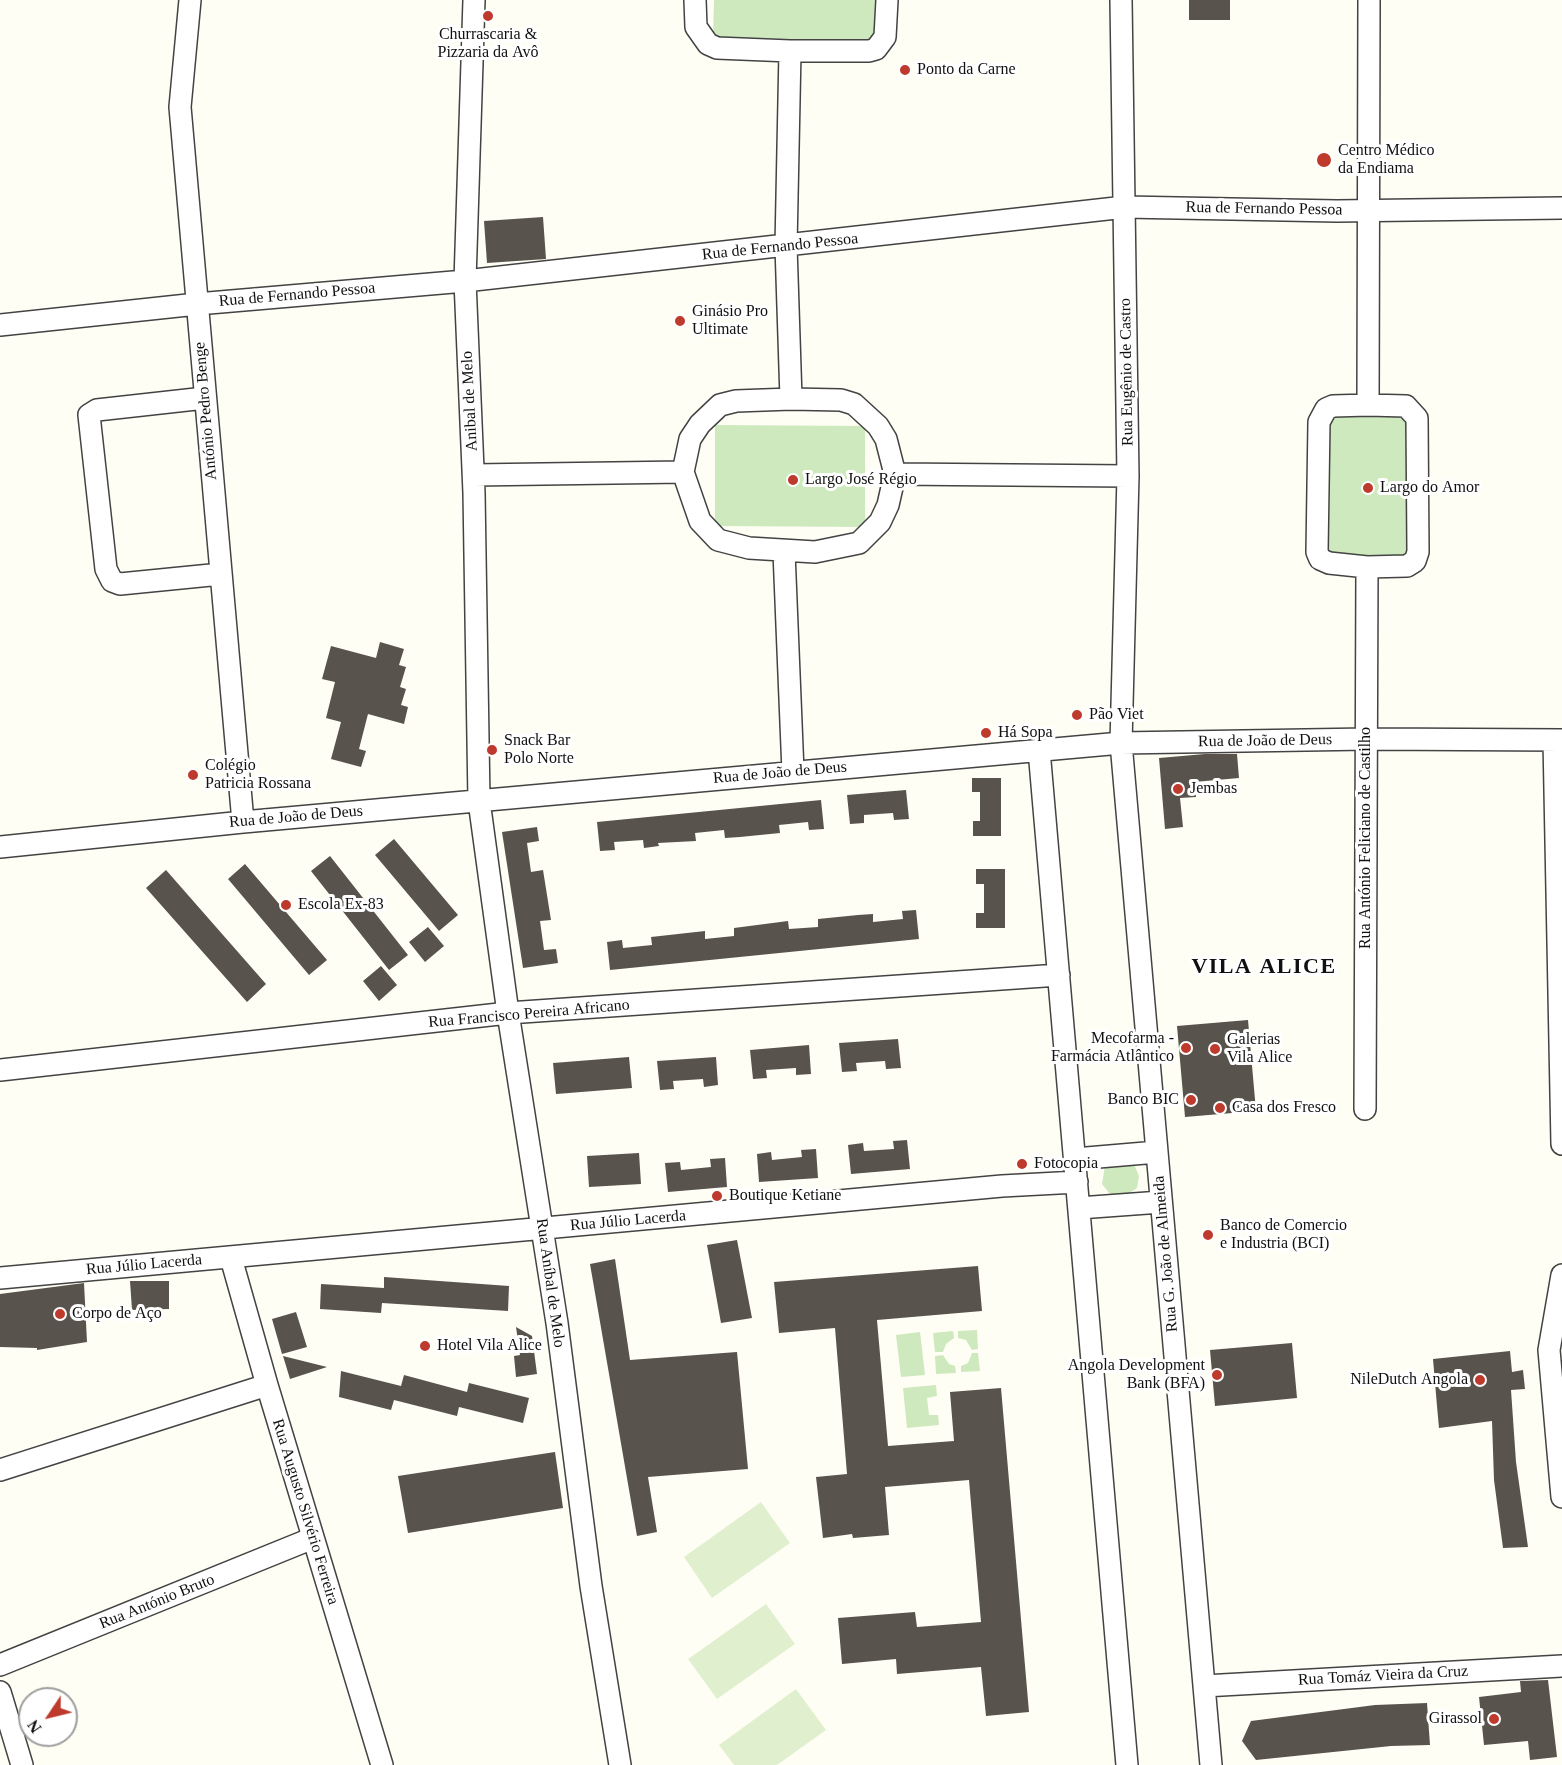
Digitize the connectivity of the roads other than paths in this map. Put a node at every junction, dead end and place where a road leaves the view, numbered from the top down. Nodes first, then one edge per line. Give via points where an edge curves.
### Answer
1 (190, 0) edge
2 (474, 0) edge
3 (695, 0) edge
4 (886, 0) edge
5 (1121, 0) edge
6 (1369, 0) edge
7 (790, 51) junction
8 (1125, 207) junction
9 (1562, 208) edge
10 (1369, 210) junction
11 (786, 246) junction
12 (465, 281) junction
13 (197, 304) junction
14 (0, 325) edge
15 (205, 398) junction
16 (791, 399) junction
17 (1368, 405) junction
18 (683, 472) junction
19 (474, 474) junction
20 (895, 474) junction
21 (1128, 476) junction
22 (784, 552) junction
23 (1367, 567) junction
24 (221, 574) junction
25 (1367, 739) junction
26 (1558, 740) edge
27 (1121, 744) junction
28 (1039, 750) junction
29 (793, 772) junction
30 (479, 801) junction
31 (243, 822) junction
32 (0, 847) edge
33 (1059, 975) junction
34 (508, 1013) junction
35 (0, 1070) edge
36 (1562, 1107) edge
37 (1365, 1109) dead end
38 (1562, 1144) edge
39 (1157, 1152) junction
40 (1075, 1159) junction
41 (1077, 1182) junction
42 (1161, 1202) junction
43 (1079, 1208) junction
44 (543, 1229) junction
45 (231, 1258) junction
46 (1562, 1275) edge
47 (0, 1278) edge
48 (267, 1385) junction
49 (0, 1470) edge
50 (1562, 1497) edge
51 (313, 1538) junction
52 (0, 1665) edge
53 (1562, 1666) edge
54 (1204, 1686) junction
55 (0, 1692) edge
56 (22, 1765) edge
57 (382, 1765) edge
58 (620, 1765) edge
59 (1127, 1765) edge
60 (1211, 1765) edge

1 - 13 street, António Pedro Benge via 180,107
2 - 12 street, Anibal de Melo
3 - 7 street via 696,27 708,44 717,48
4 - 7 street via 885,37 876,49
5 - 8 street, Rua Eugênio de Castro
6 - 10 street
7 - 11 street
8 - 10 street, Rua de Fernando Pessoa
8 - 11 street, Rua de Fernando Pessoa
8 - 21 street, Rua Eugênio de Castro
9 - 10 street, Rua de Fernando Pessoa
10 - 17 street
11 - 12 street, Rua de Fernando Pessoa
11 - 16 street
12 - 13 street, Rua de Fernando Pessoa
12 - 19 street, Anibal de Melo
13 - 14 street, Rua de Fernando Pessoa
13 - 15 street, António Pedro Benge
15 - 24 street, António Pedro Benge
15 - 24 street via 97,410 89,415 106,569 112,580 120,584
16 - 18 street via 720,405 690,439
16 - 20 street via 841,400 866,412 886,439
17 - 23 street via 1333,406 1326,409 1319,422 1317,545 1320,560
17 - 23 street via 1406,406 1417,418 1419,437 1415,561 1407,566
18 - 19 street
18 - 22 street via 700,521 709,533 732,545
19 - 30 street, Anibal de Melo
20 - 21 street
20 - 22 street via 880,522 859,543 815,552
21 - 27 street, Rua Eugênio de Castro
22 - 29 street
23 - 25 street, Rua António Feliciano de Castilho
24 - 31 street, António Pedro Benge
25 - 26 street, Rua de João de Deus
25 - 27 street, Rua de João de Deus
25 - 37 street, Rua António Feliciano de Castilho
26 - 36 street
27 - 28 street, Rua de João de Deus
27 - 39 street, Rua G. João de Almeida
28 - 29 street, Rua de João de Deus
28 - 33 street
29 - 30 street, Rua de João de Deus
30 - 31 street, Rua de João de Deus
30 - 34 street, Rua Aníbal de Melo
31 - 32 street, Rua de João de Deus
33 - 34 street, Rua Francisco Pereira Africano
33 - 40 street
34 - 35 street, Rua Francisco Pereira Africano
34 - 44 street, Rua Aníbal de Melo
36 - 38 street
39 - 40 street
39 - 42 street, Rua G. João de Almeida
40 - 41 street
41 - 43 street
41 - 44 street, Rua Júlio Lacerda
42 - 43 street
42 - 54 street, Rua G. João de Almeida
43 - 59 street
44 - 45 street, Rua Júlio Lacerda
44 - 58 street, Rua Aníbal de Melo via 591,1586
45 - 47 street, Rua Júlio Lacerda
45 - 48 street, Rua Augusto Silvério Ferreira
46 - 50 street via 1549,1350
48 - 49 street
48 - 51 street, Rua Augusto Silvério Ferreira
51 - 52 street, Rua António Bruto
51 - 57 street, Rua Augusto Silvério Ferreira
53 - 54 street, Rua Tomáz Vieira da Cruz
54 - 60 street, Rua G. João de Almeida
55 - 56 street

